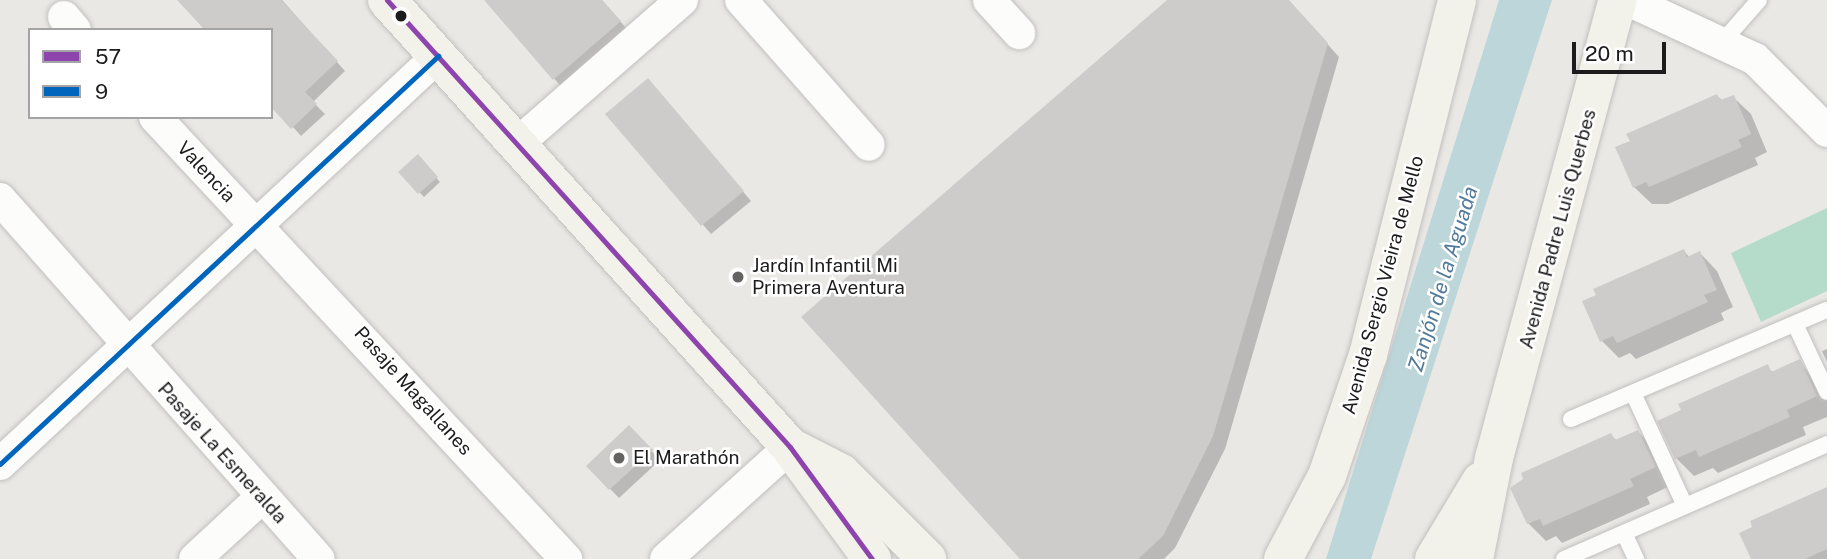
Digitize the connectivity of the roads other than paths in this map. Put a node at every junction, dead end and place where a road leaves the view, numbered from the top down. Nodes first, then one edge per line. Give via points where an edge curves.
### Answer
1 (387, 0) edge
2 (682, 0) edge
3 (741, 0) edge
4 (989, 0) edge
5 (1457, 0) edge
6 (1618, 0) edge
7 (1628, 0) edge
8 (1759, 0) edge
9 (1019, 33) dead end
10 (1724, 40) junction
11 (438, 56) junction
12 (157, 119) edge
13 (1827, 131) edge
14 (517, 144) junction
15 (869, 145) dead end
16 (0, 199) edge
17 (257, 225) junction
18 (1827, 310) edge
19 (1795, 324) junction
20 (128, 345) junction
21 (1827, 392) edge
22 (1633, 393) junction
23 (1571, 419) dead end
24 (1827, 444) edge
25 (790, 447) junction
26 (3, 456) edge
27 (1494, 458) junction
28 (262, 497) junction
29 (1685, 506) junction
30 (1624, 533) junction
31 (195, 559) edge
32 (319, 559) edge
33 (566, 559) edge
34 (666, 559) edge
35 (872, 559) edge
36 (927, 559) edge
37 (1283, 559) edge
38 (1434, 559) edge
39 (1474, 559) edge
40 (1564, 559) edge
41 (1636, 559) edge

1 - 11 main road
2 - 14 street
3 - 15 street
4 - 9 street
5 - 37 main road, Avenida Sergio Vieira de Mello via 1368,355 1327,476
6 - 27 main road, Avenida Padre Luis Querbes
7 - 10 street
8 - 10 lane
10 - 13 street via 1755,59
11 - 14 main road
11 - 17 street
12 - 17 street, Valencia
14 - 25 main road
16 - 20 street, Pasaje La Esmeralda
17 - 20 street
17 - 33 street, Pasaje Magallanes
18 - 19 lane
19 - 21 lane
19 - 22 lane
20 - 26 street
20 - 28 street, Pasaje La Esmeralda
22 - 23 lane
22 - 29 lane
24 - 29 lane
25 - 34 street
25 - 35 main road
25 - 36 main road via 841,473
27 - 38 main road
27 - 39 main road
28 - 31 street
28 - 32 street, Pasaje La Esmeralda
29 - 30 lane
30 - 40 lane
30 - 41 lane

